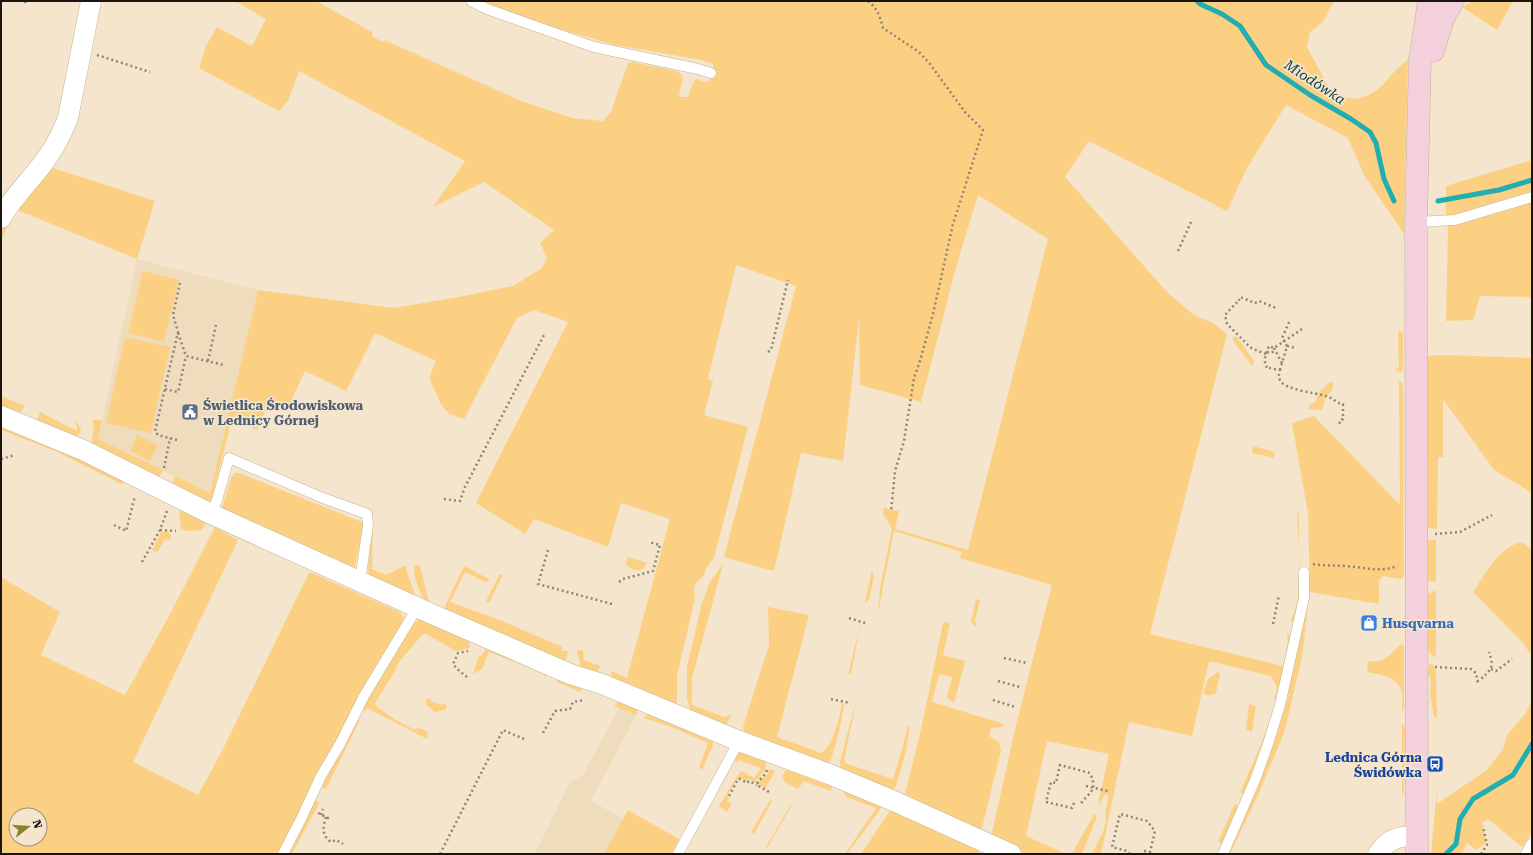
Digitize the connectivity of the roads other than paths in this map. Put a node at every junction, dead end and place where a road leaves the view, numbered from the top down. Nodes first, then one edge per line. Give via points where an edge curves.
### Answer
1 (92, 1) edge
2 (471, 1) edge
3 (1429, 1) edge
4 (1453, 1) edge
5 (712, 73) dead end
6 (1420, 92) junction
7 (1532, 197) edge
8 (1, 218) edge
9 (1416, 222) junction
10 (1, 416) edge
11 (211, 514) junction
12 (1304, 572) road end
13 (360, 582) junction
14 (417, 608) junction
15 (739, 741) junction
16 (1532, 843) edge
17 (1417, 845) edge
18 (283, 854) edge
19 (678, 854) edge
20 (1011, 854) edge
21 (1223, 854) edge
22 (1378, 854) edge
23 (1526, 854) edge

1 - 8 street via 68,118 61,135 48,158
2 - 5 lane via 494,12 594,46
3 - 6 main road via 1420,59
4 - 6 main road via 1443,20
6 - 9 main road
7 - 9 lane via 1455,220
9 - 17 main road
10 - 11 street via 83,450
11 - 13 street
11 - 13 lane via 229,458 368,514
12 - 21 lane via 1304,598 1280,705 1256,780
13 - 14 street
14 - 15 street via 570,674 609,687
14 - 18 lane via 364,696
15 - 19 lane
15 - 20 street via 904,805
16 - 23 lane
17 - 22 street via 1404,836 1393,839

